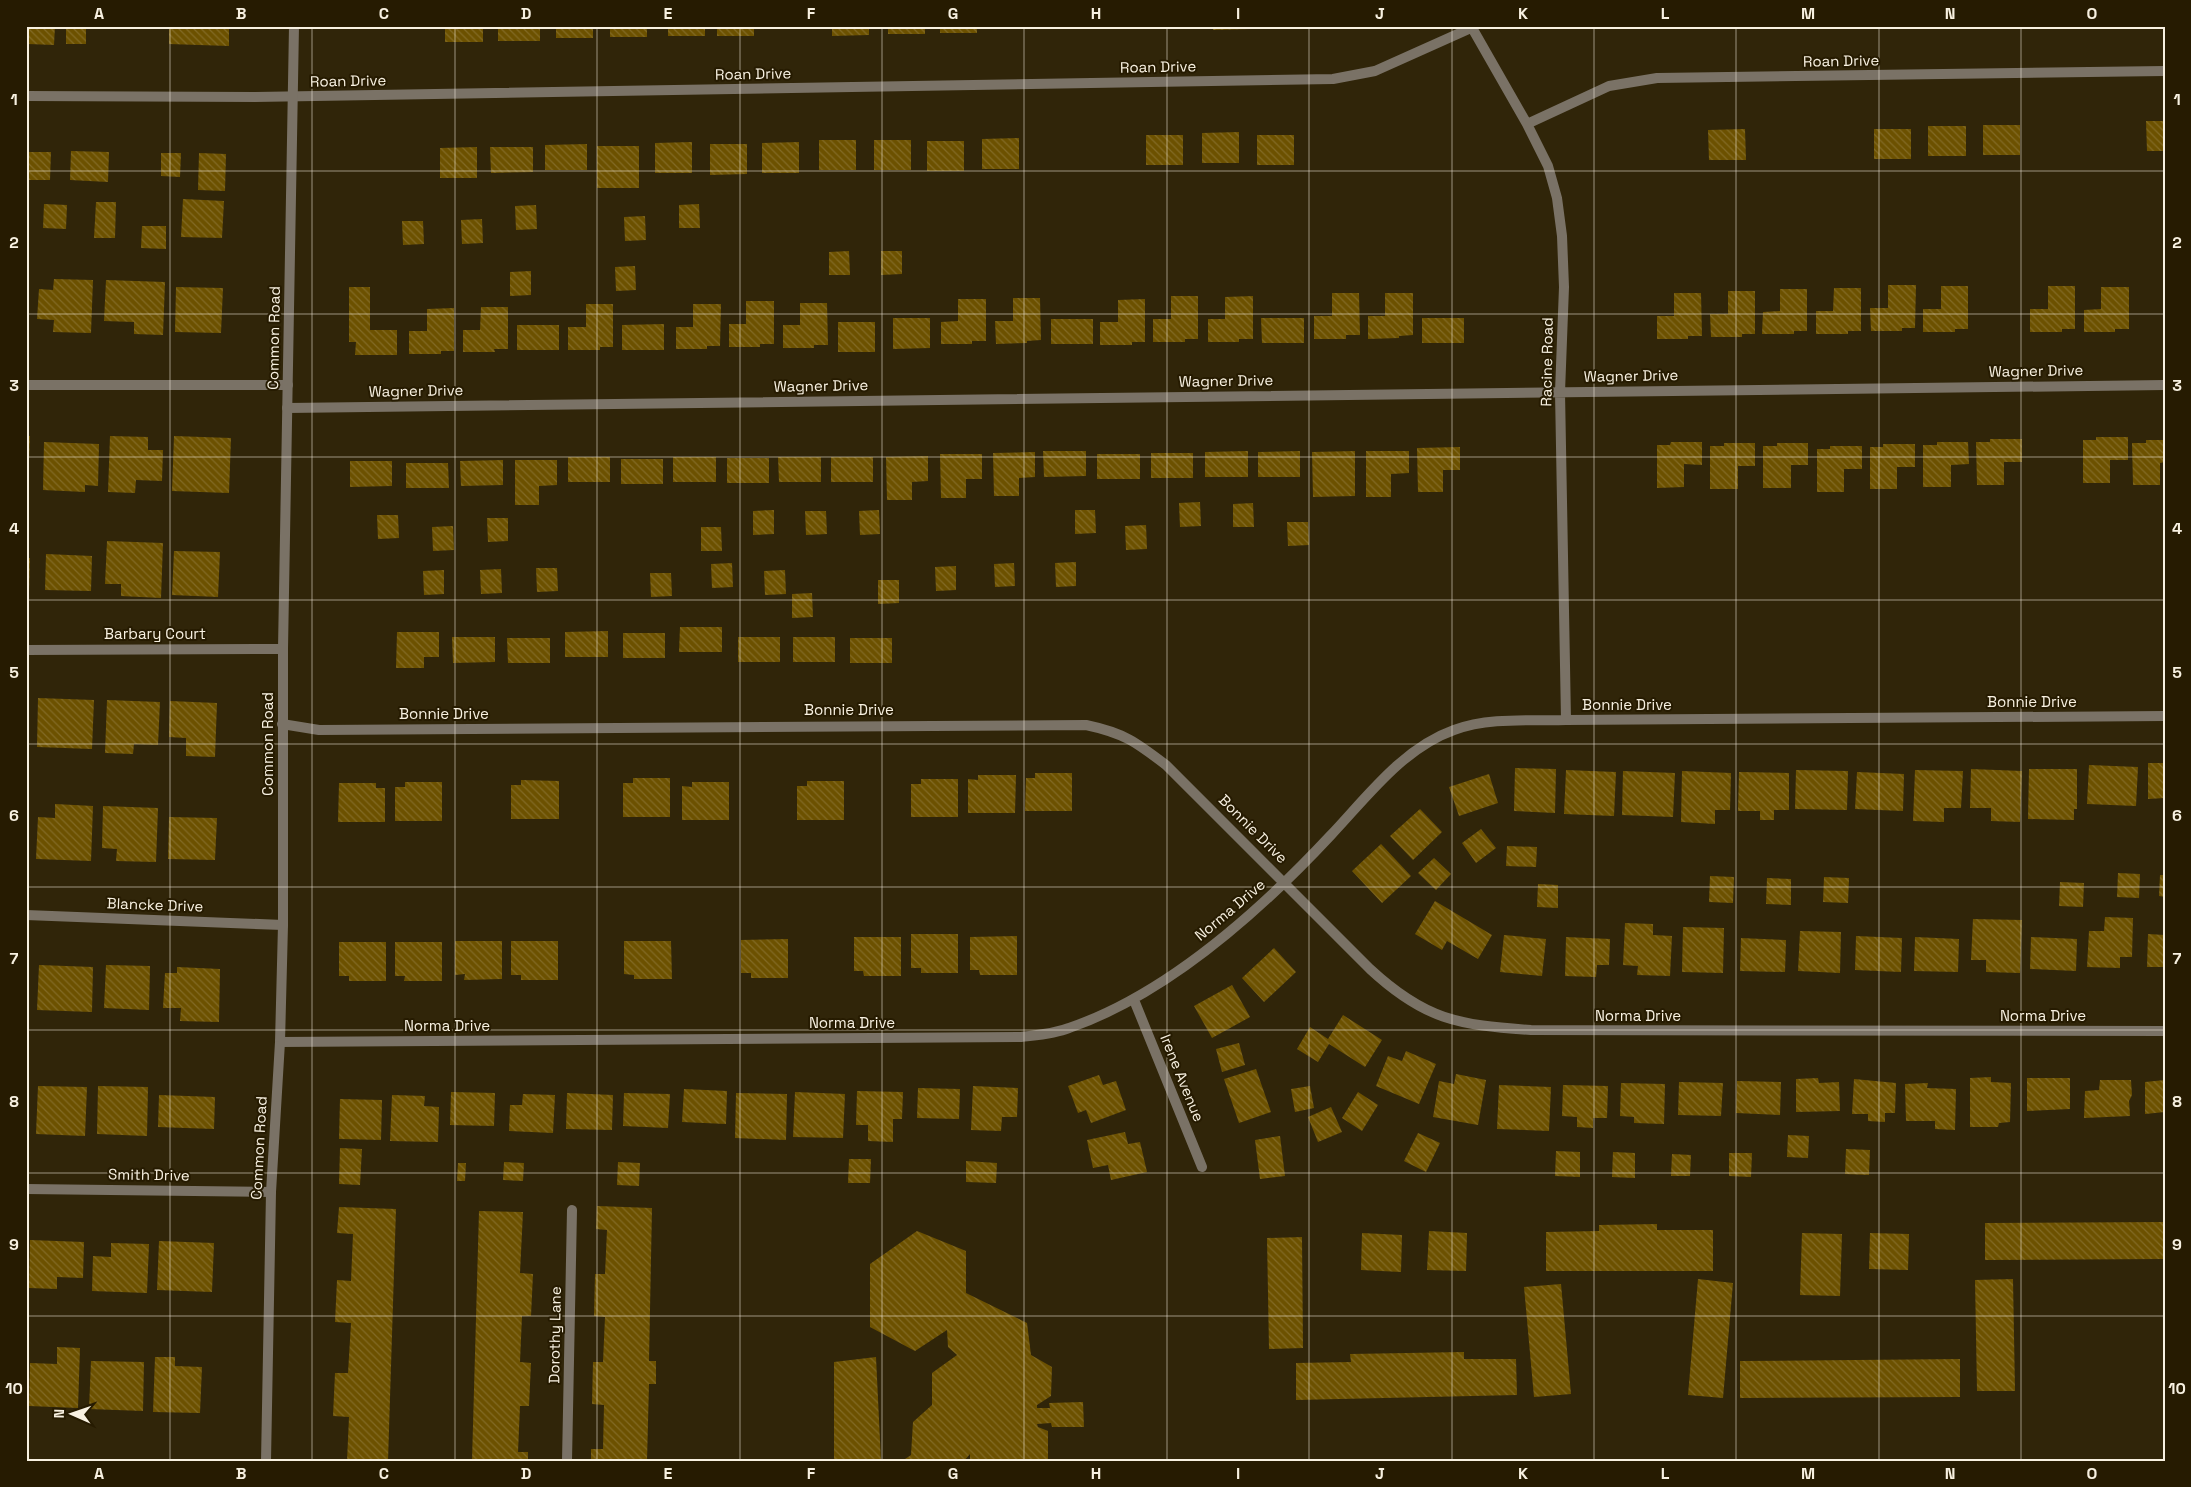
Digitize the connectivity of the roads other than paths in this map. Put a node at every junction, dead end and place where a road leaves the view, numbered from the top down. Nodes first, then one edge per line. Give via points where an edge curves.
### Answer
1 (294, 26) edge
2 (1471, 27) edge
3 (2165, 70) edge
4 (26, 96) edge
5 (293, 97) junction
6 (1528, 124) junction
7 (288, 385) junction
8 (2165, 385) edge
9 (26, 386) edge
10 (1560, 392) junction
11 (287, 408) junction
12 (283, 649) junction
13 (26, 650) edge
14 (2165, 716) edge
15 (1566, 720) junction
16 (282, 724) junction
17 (1286, 883) junction
18 (26, 915) edge
19 (283, 925) junction
20 (1134, 1000) junction
21 (2165, 1031) edge
22 (280, 1042) junction
23 (1202, 1167) dead end
24 (26, 1189) edge
25 (271, 1192) junction
26 (572, 1210) dead end
27 (266, 1461) edge
28 (567, 1461) edge

1 - 5 street, Common Road
2 - 5 street, Roan Drive via 1375,71 1333,78
2 - 6 street, Racine Road
3 - 6 street, Roan Drive via 1657,78 1608,86
4 - 5 street, Roan Drive
5 - 7 street, Common Road
6 - 10 street, Racine Road via 1548,166 1557,198 1562,236 1564,287
7 - 9 street
7 - 11 street, Common Road
8 - 10 street, Wagner Drive
10 - 11 street, Wagner Drive
10 - 15 street, Racine Road
11 - 12 street, Common Road
12 - 13 street, Barbary Court
12 - 16 street, Common Road
14 - 15 street, Bonnie Drive
15 - 17 street, Bonnie Drive via 1489,722 1454,730 1423,746 1396,766
16 - 17 street, Bonnie Drive via 319,730 1086,725 1116,731 1141,745 1166,765
16 - 19 street, Common Road
17 - 20 street, Norma Drive via 1206,950
17 - 21 street, Norma Drive via 1370,969 1405,998 1431,1014 1488,1027 1580,1031
18 - 19 street, Blancke Drive
19 - 22 street, Common Road
20 - 22 street, Norma Drive via 1068,1029 1021,1037
20 - 23 street, Irene Avenue
22 - 25 street, Common Road
24 - 25 street, Smith Drive
25 - 27 street, Common Road
26 - 28 street, Dorothy Lane

